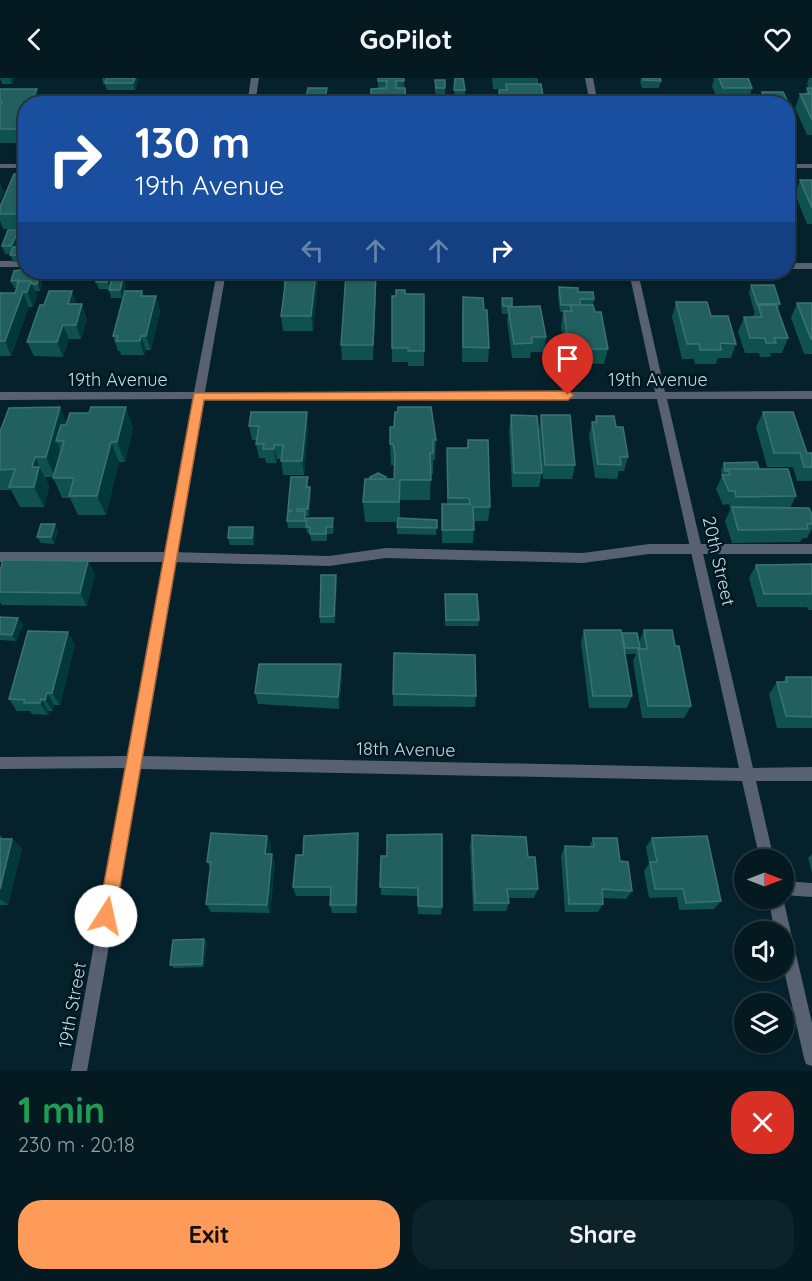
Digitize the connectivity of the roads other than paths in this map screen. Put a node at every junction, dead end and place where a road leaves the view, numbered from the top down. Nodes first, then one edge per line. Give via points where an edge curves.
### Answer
1 (255, 78) edge
2 (589, 78) edge
3 (252, 96) edge
4 (592, 96) edge
5 (0, 166) edge
6 (18, 166) edge
7 (795, 166) edge
8 (812, 166) edge
9 (0, 264) edge
10 (18, 264) edge
11 (795, 266) edge
12 (812, 266) edge
13 (220, 279) edge
14 (635, 279) edge
15 (661, 395) junction
16 (812, 395) edge
17 (0, 396) edge
18 (199, 396) junction
19 (696, 549) junction
20 (812, 549) edge
21 (0, 557) edge
22 (170, 557) junction
23 (134, 762) junction
24 (0, 763) edge
25 (812, 774) edge
26 (748, 775) junction
27 (765, 849) edge
28 (794, 889) edge
29 (812, 890) edge
30 (778, 909) edge
31 (812, 1058) edge
32 (79, 1071) edge

1 - 3 street
2 - 4 street
5 - 6 street
7 - 8 street
9 - 10 street
11 - 12 street
13 - 18 street, 19th Street
14 - 15 street, 20th Street
15 - 16 street, 19th Avenue
15 - 18 street, 19th Avenue
15 - 19 street, 20th Street
17 - 18 street, 19th Avenue
18 - 22 street, 19th Street
19 - 20 street
19 - 22 street via 649,549 583,558 386,553 329,561
19 - 26 street, 20th Street
21 - 22 street
22 - 23 street, 19th Street
23 - 24 street, 18th Avenue
23 - 26 street, 18th Avenue
23 - 32 street, 19th Street
25 - 26 street, 18th Avenue
26 - 27 street, 20th Street
28 - 29 street
30 - 31 street

